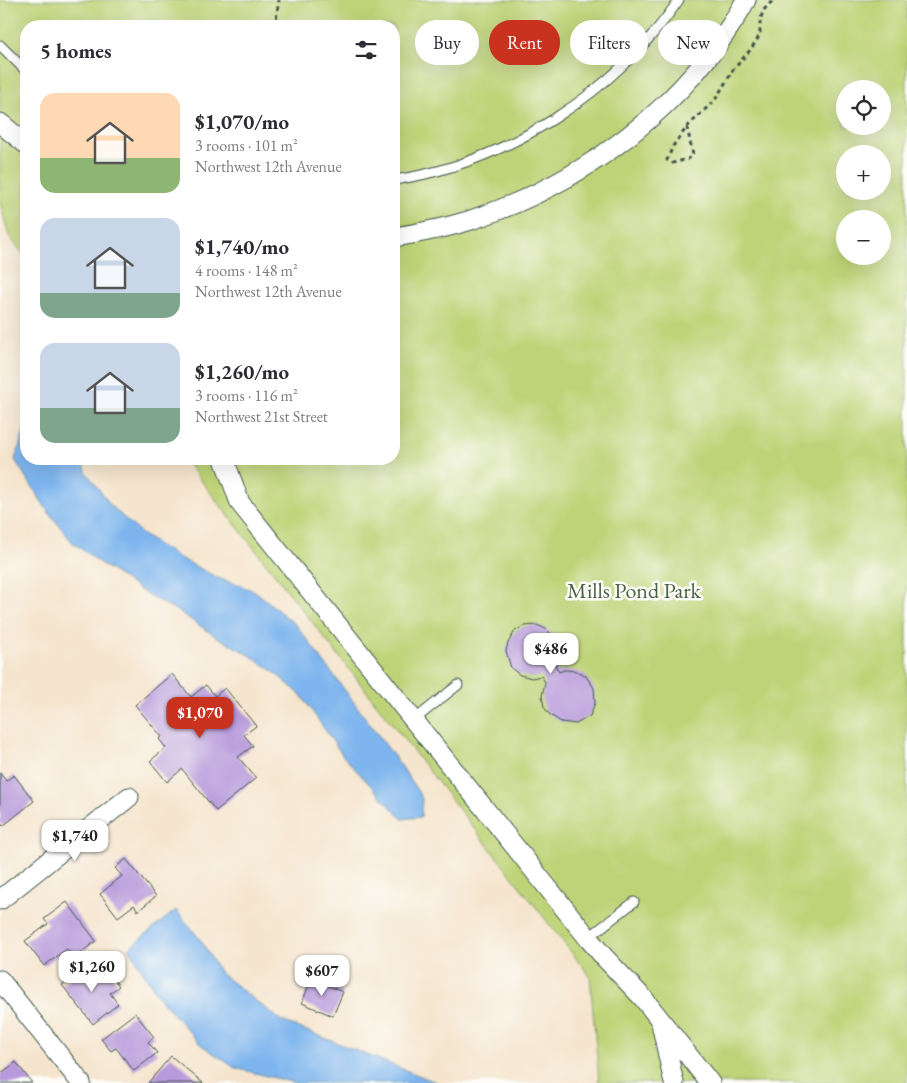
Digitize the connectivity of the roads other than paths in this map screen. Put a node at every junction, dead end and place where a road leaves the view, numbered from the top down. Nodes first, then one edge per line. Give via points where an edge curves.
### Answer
1 (679, 0) edge
2 (746, 0) edge
3 (0, 45) edge
4 (20, 65) edge
5 (0, 123) edge
6 (20, 139) edge
7 (400, 179) edge
8 (400, 236) edge
9 (226, 465) edge
10 (458, 685) dead end
11 (414, 720) junction
12 (129, 797) dead end
13 (0, 900) edge
14 (634, 902) dead end
15 (588, 938) junction
16 (0, 980) edge
17 (661, 1020) junction
18 (81, 1083) edge
19 (674, 1083) edge
20 (710, 1083) edge

1 - 7 lane via 624,64 567,110 528,134 470,160
2 - 8 street via 695,72 647,120 609,151 551,186 507,207 470,220
3 - 4 lane
5 - 6 street
9 - 11 street via 240,503
10 - 11 lane
11 - 15 street
12 - 13 street
14 - 15 lane
15 - 17 street
16 - 18 street
17 - 19 street
17 - 20 street

